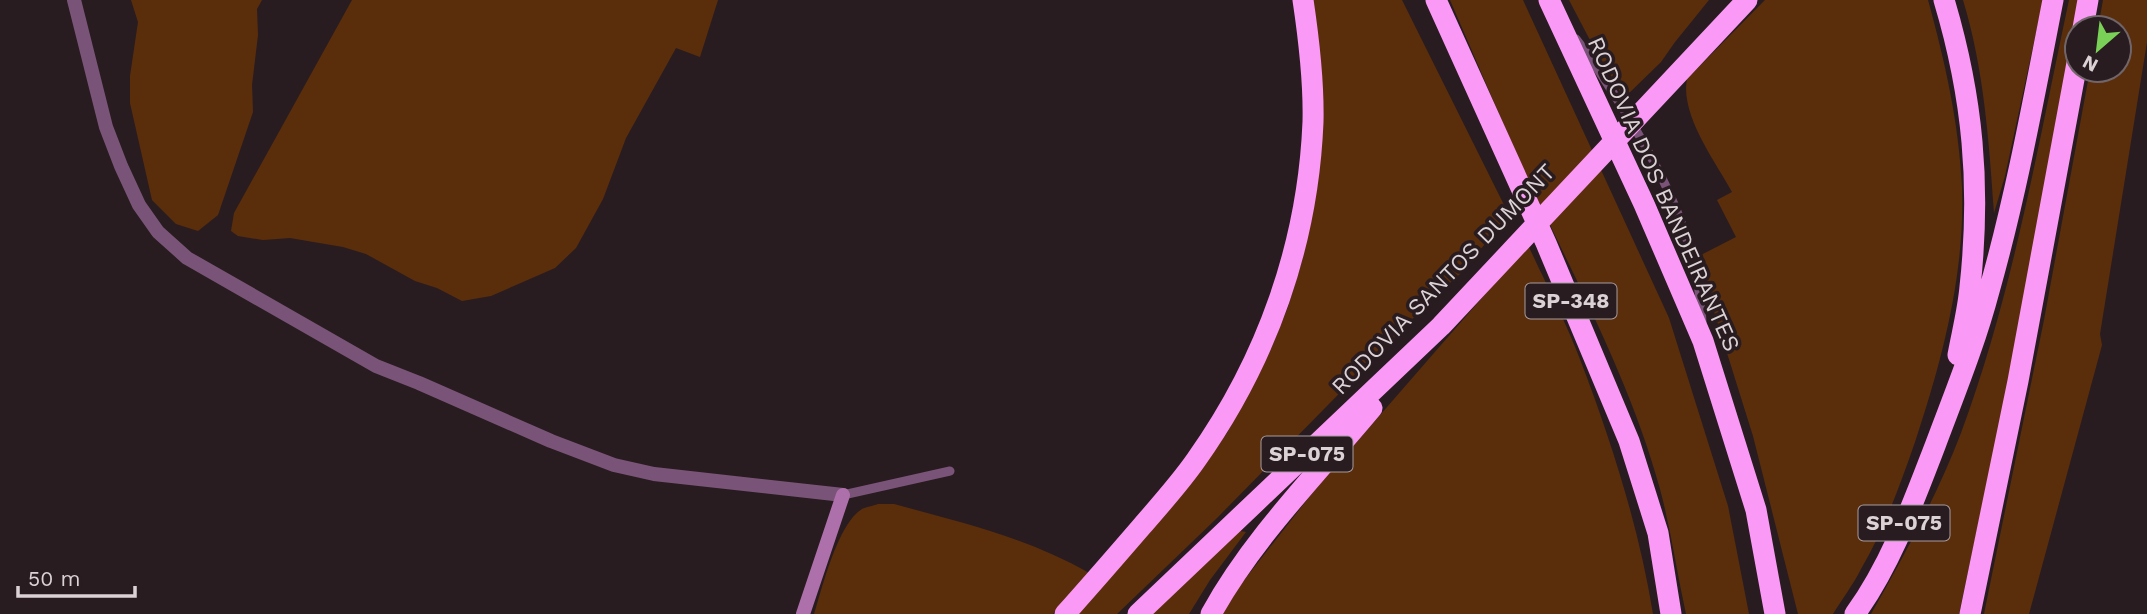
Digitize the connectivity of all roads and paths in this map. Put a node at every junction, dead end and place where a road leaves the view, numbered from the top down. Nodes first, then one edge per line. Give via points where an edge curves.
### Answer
1 (74, 0) edge
2 (1303, 0) edge
3 (1436, 0) edge
4 (1746, 0) edge
5 (1944, 0) edge
6 (2053, 0) edge
7 (1552, 7) edge
8 (2073, 84) edge
9 (1441, 326) junction
10 (1937, 439) junction
11 (950, 471) dead end
12 (843, 495) junction
13 (1859, 609) edge
14 (803, 614) edge
15 (1065, 614) edge
16 (1138, 614) edge
17 (1211, 614) edge
18 (1671, 614) edge
19 (1775, 614) edge
20 (1970, 614) edge

1 - 12 street via 106,127 121,166 139,205 165,239 187,258 376,366 614,465 654,474
2 - 15 highway via 1312,88 1309,174 1294,251 1270,326 1236,398 1195,461
3 - 18 highway, SP-348 via 1629,441 1658,533
4 - 9 highway, RODOVIA SANTOS DUMONT / SP-075
5 - 10 highway via 1972,125 1975,221 1970,289
6 - 10 highway via 1990,290
7 - 19 highway, RODOVIA DOS BANDEIRANTES via 1703,341 1756,510
8 - 20 highway
9 - 16 highway, RODOVIA SANTOS DUMONT / SP-075
9 - 17 highway via 1268,530
10 - 13 highway, SP-075 via 1907,517
11 - 12 lane
12 - 14 street

